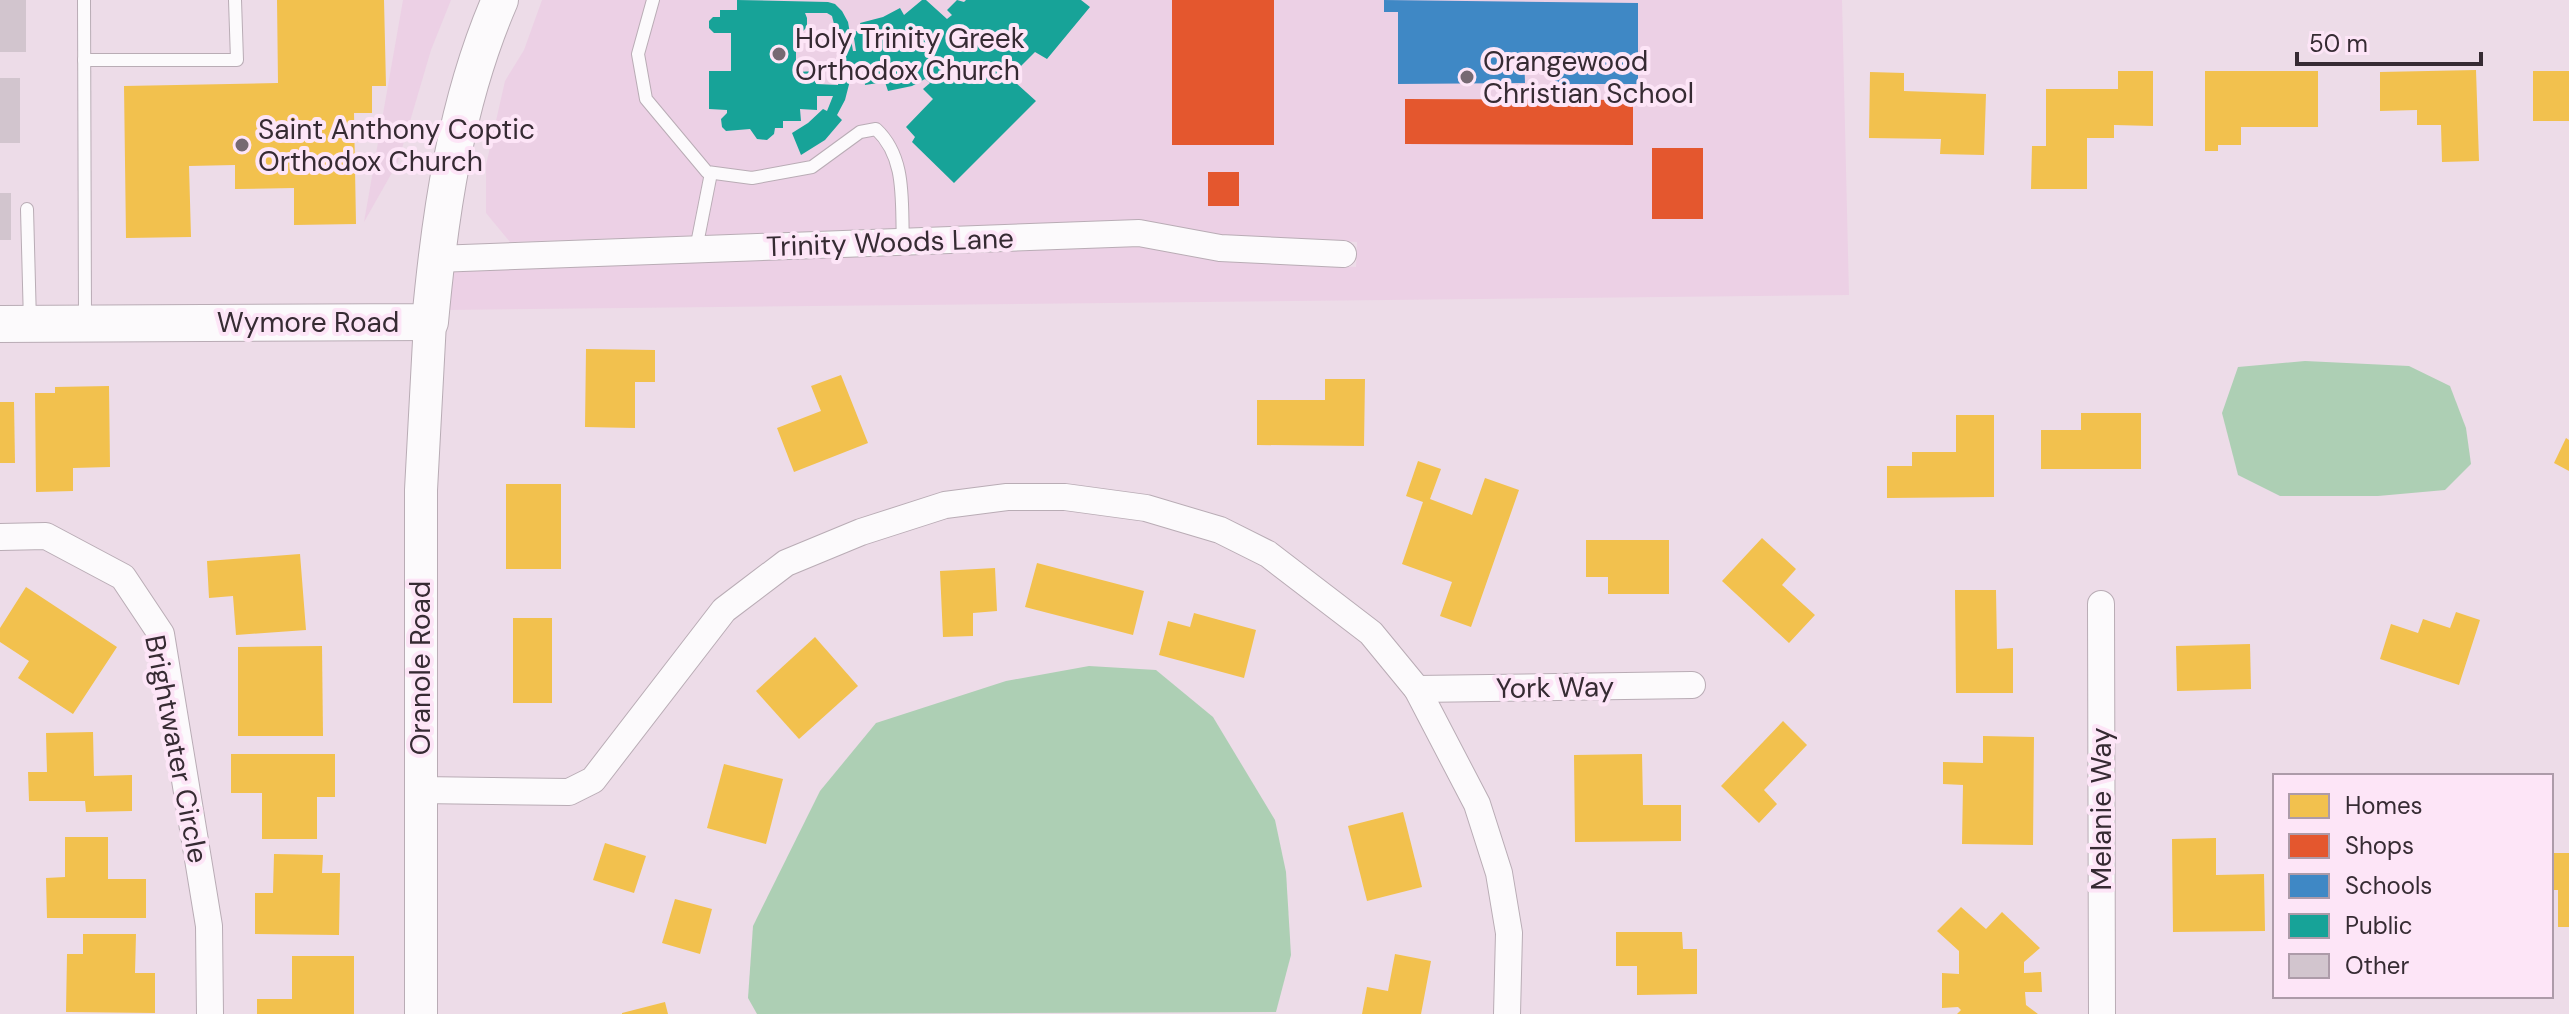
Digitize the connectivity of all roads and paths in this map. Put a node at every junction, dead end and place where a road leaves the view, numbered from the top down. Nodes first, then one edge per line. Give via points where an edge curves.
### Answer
1 (84, 0) edge
2 (235, 0) edge
3 (500, 0) edge
4 (653, 0) edge
5 (84, 60) junction
6 (711, 173) junction
7 (27, 209) dead end
8 (903, 241) junction
9 (696, 249) junction
10 (1343, 254) dead end
11 (436, 259) junction
12 (430, 322) junction
13 (85, 323) junction
14 (15, 324) edge
15 (0, 537) edge
16 (2101, 604) dead end
17 (1692, 685) dead end
18 (1417, 689) junction
19 (420, 790) junction
20 (210, 1014) edge
21 (421, 1014) edge
22 (1507, 1014) edge
23 (2102, 1014) edge

1 - 5 lane
2 - 5 lane via 237,60
3 - 11 main road, Wymore Road via 448,171
4 - 6 lane via 638,54 646,99
5 - 13 lane
6 - 8 lane via 752,178 812,167 860,132 876,129 889,141 900,170
6 - 9 lane
7 - 14 lane
8 - 9 street, Trinity Woods Lane
8 - 10 street, Trinity Woods Lane via 1139,233 1220,248
9 - 11 street, Trinity Woods Lane
11 - 12 main road, Wymore Road
12 - 13 main road, Wymore Road
12 - 19 street, Oranole Road via 421,490
13 - 14 main road, Wymore Road
15 - 20 street, Brightwater Circle via 46,536 123,577 161,634 209,926
16 - 23 street, Melanie Way
17 - 18 street, York Way
18 - 19 street via 1371,633 1345,612 1268,554 1220,530 1146,508 1065,497 1007,497 945,505 786,563 724,610 593,780 569,792
18 - 22 street via 1477,804 1499,873 1509,933
19 - 21 street, Oranole Road

